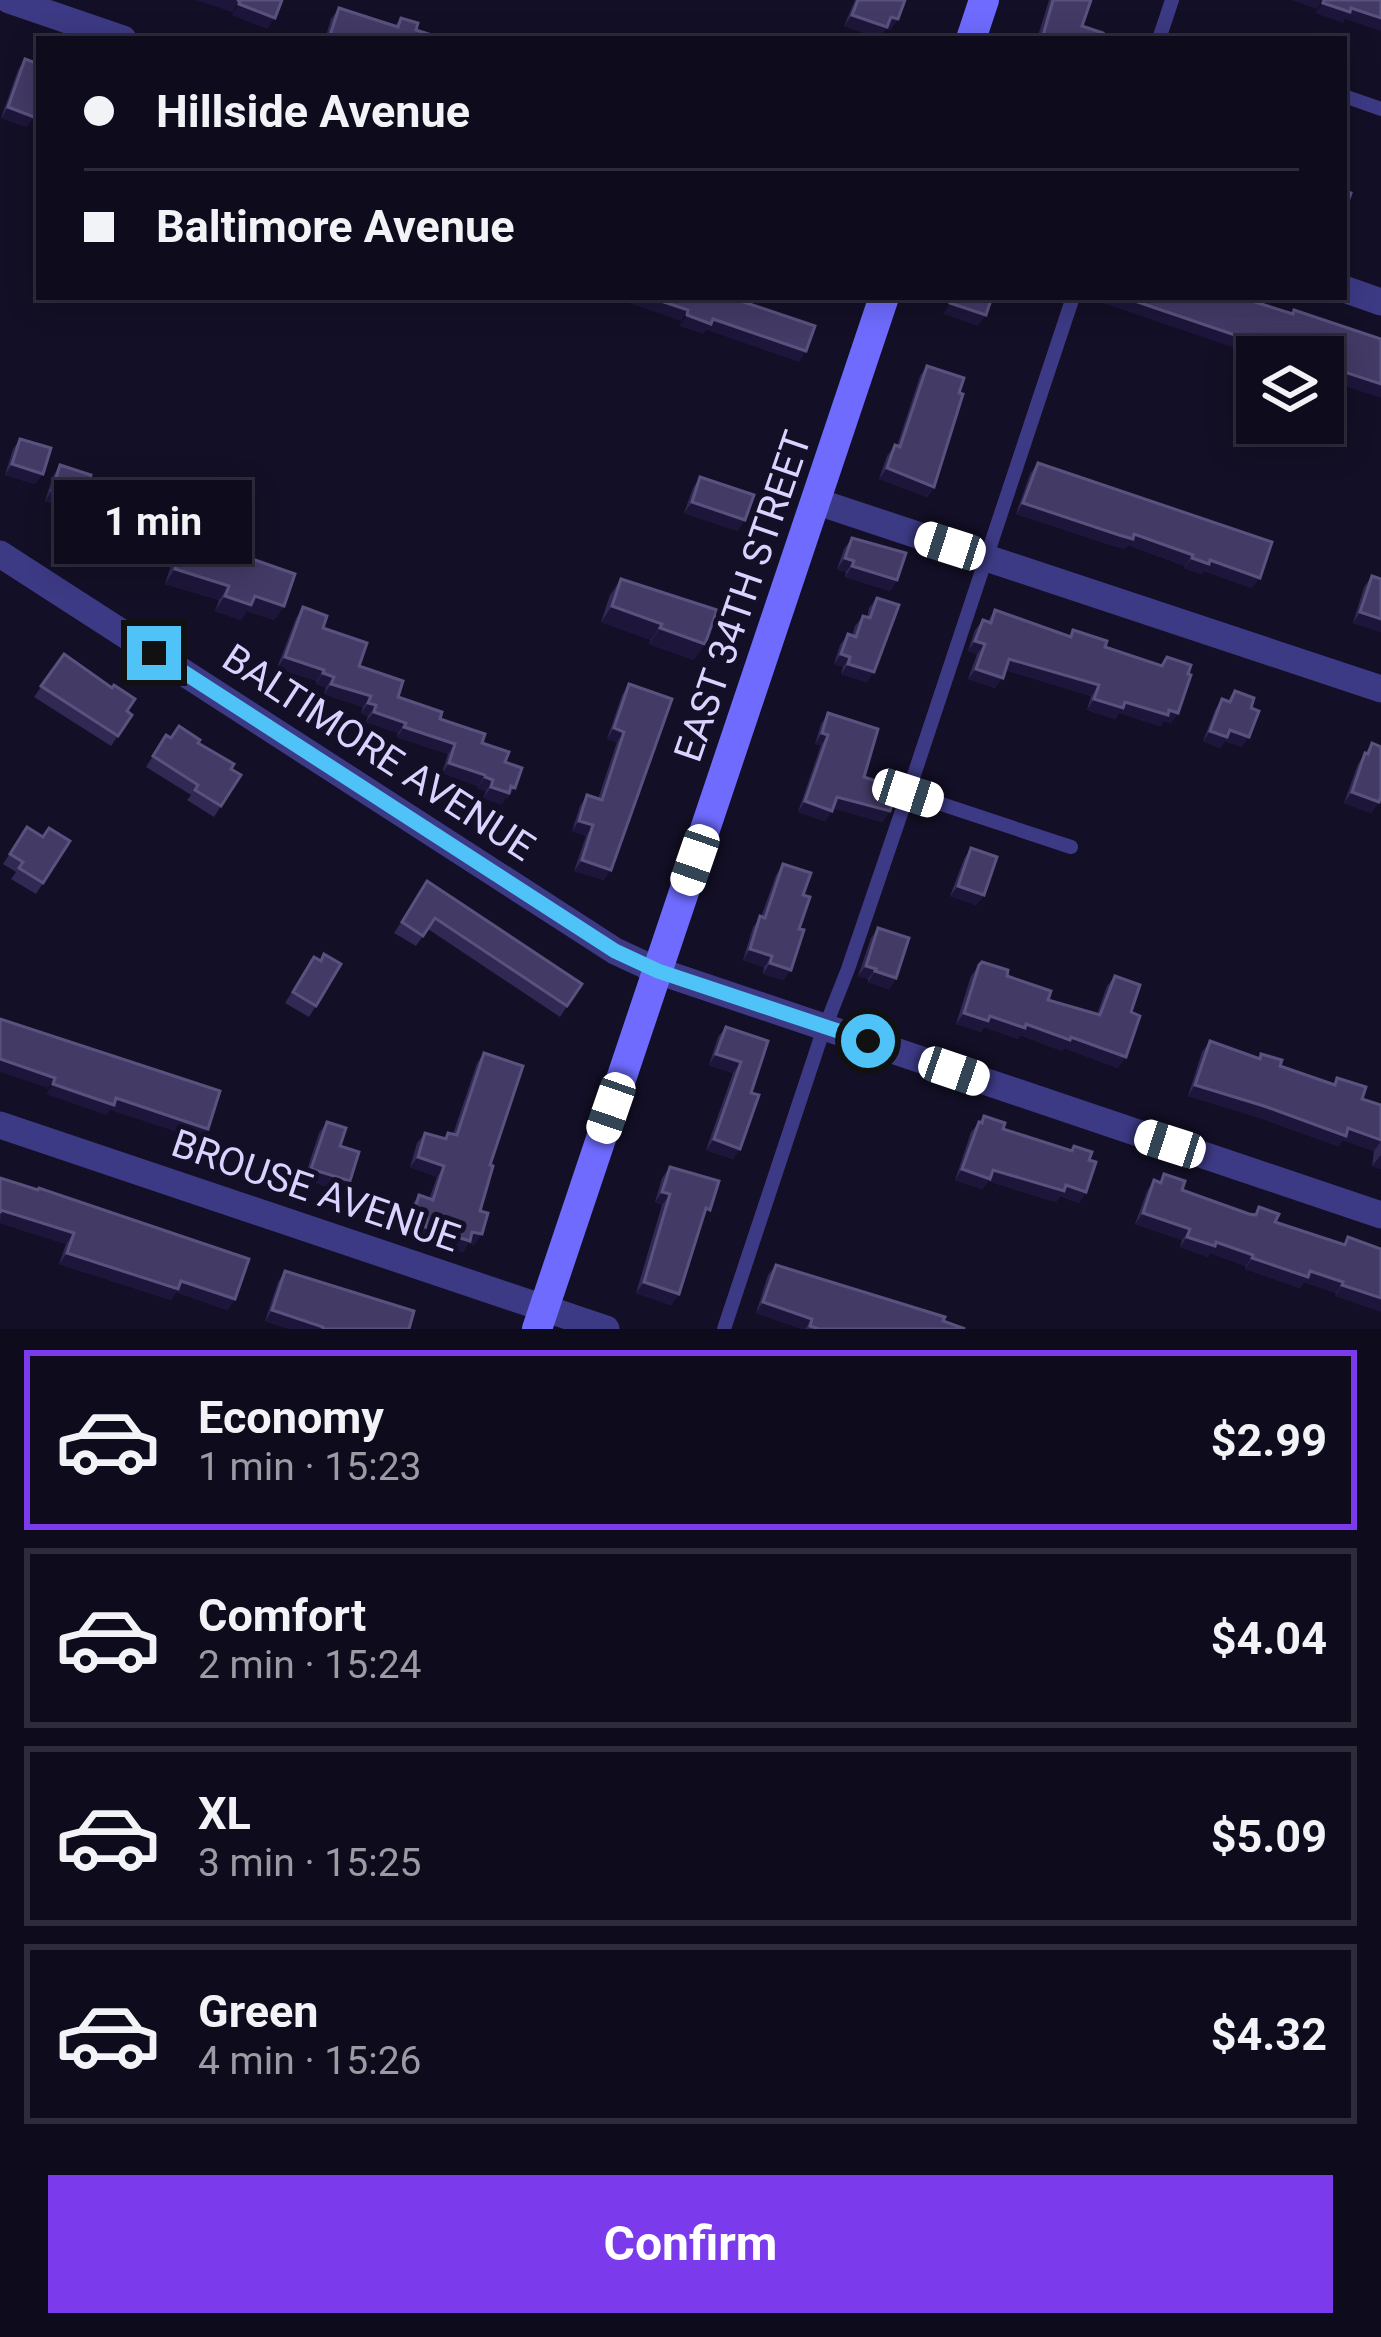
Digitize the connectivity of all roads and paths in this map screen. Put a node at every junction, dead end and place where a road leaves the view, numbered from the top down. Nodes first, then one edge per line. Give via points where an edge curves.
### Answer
1 (9, 0) edge
2 (984, 0) edge
3 (1172, 0) edge
4 (114, 36) edge
5 (971, 36) edge
6 (1160, 36) edge
7 (1347, 97) edge
8 (1381, 110) edge
9 (1347, 290) edge
10 (874, 300) edge
11 (1072, 300) edge
12 (1381, 302) edge
13 (815, 501) junction
14 (0, 554) edge
15 (987, 558) junction
16 (1381, 688) edge
17 (908, 793) junction
18 (1071, 847) dead end
19 (658, 971) junction
20 (825, 1027) junction
21 (0, 1125) edge
22 (1381, 1215) edge
23 (541, 1319) edge
24 (607, 1329) edge
25 (724, 1329) edge

1 - 4 street
2 - 5 main road
3 - 6 lane
7 - 8 lane
9 - 12 street
10 - 13 main road, EAST 34TH STREET
11 - 15 lane
13 - 15 street
13 - 19 main road, EAST 34TH STREET
14 - 19 street, BALTIMORE AVENUE via 615,951
15 - 16 street
15 - 17 lane
17 - 18 lane
17 - 20 lane
19 - 20 street, BALTIMORE AVENUE
19 - 23 main road, EAST 34TH STREET
20 - 22 street, BALTIMORE AVENUE
20 - 25 lane
21 - 23 street, BROUSE AVENUE
23 - 24 street, BROUSE AVENUE

